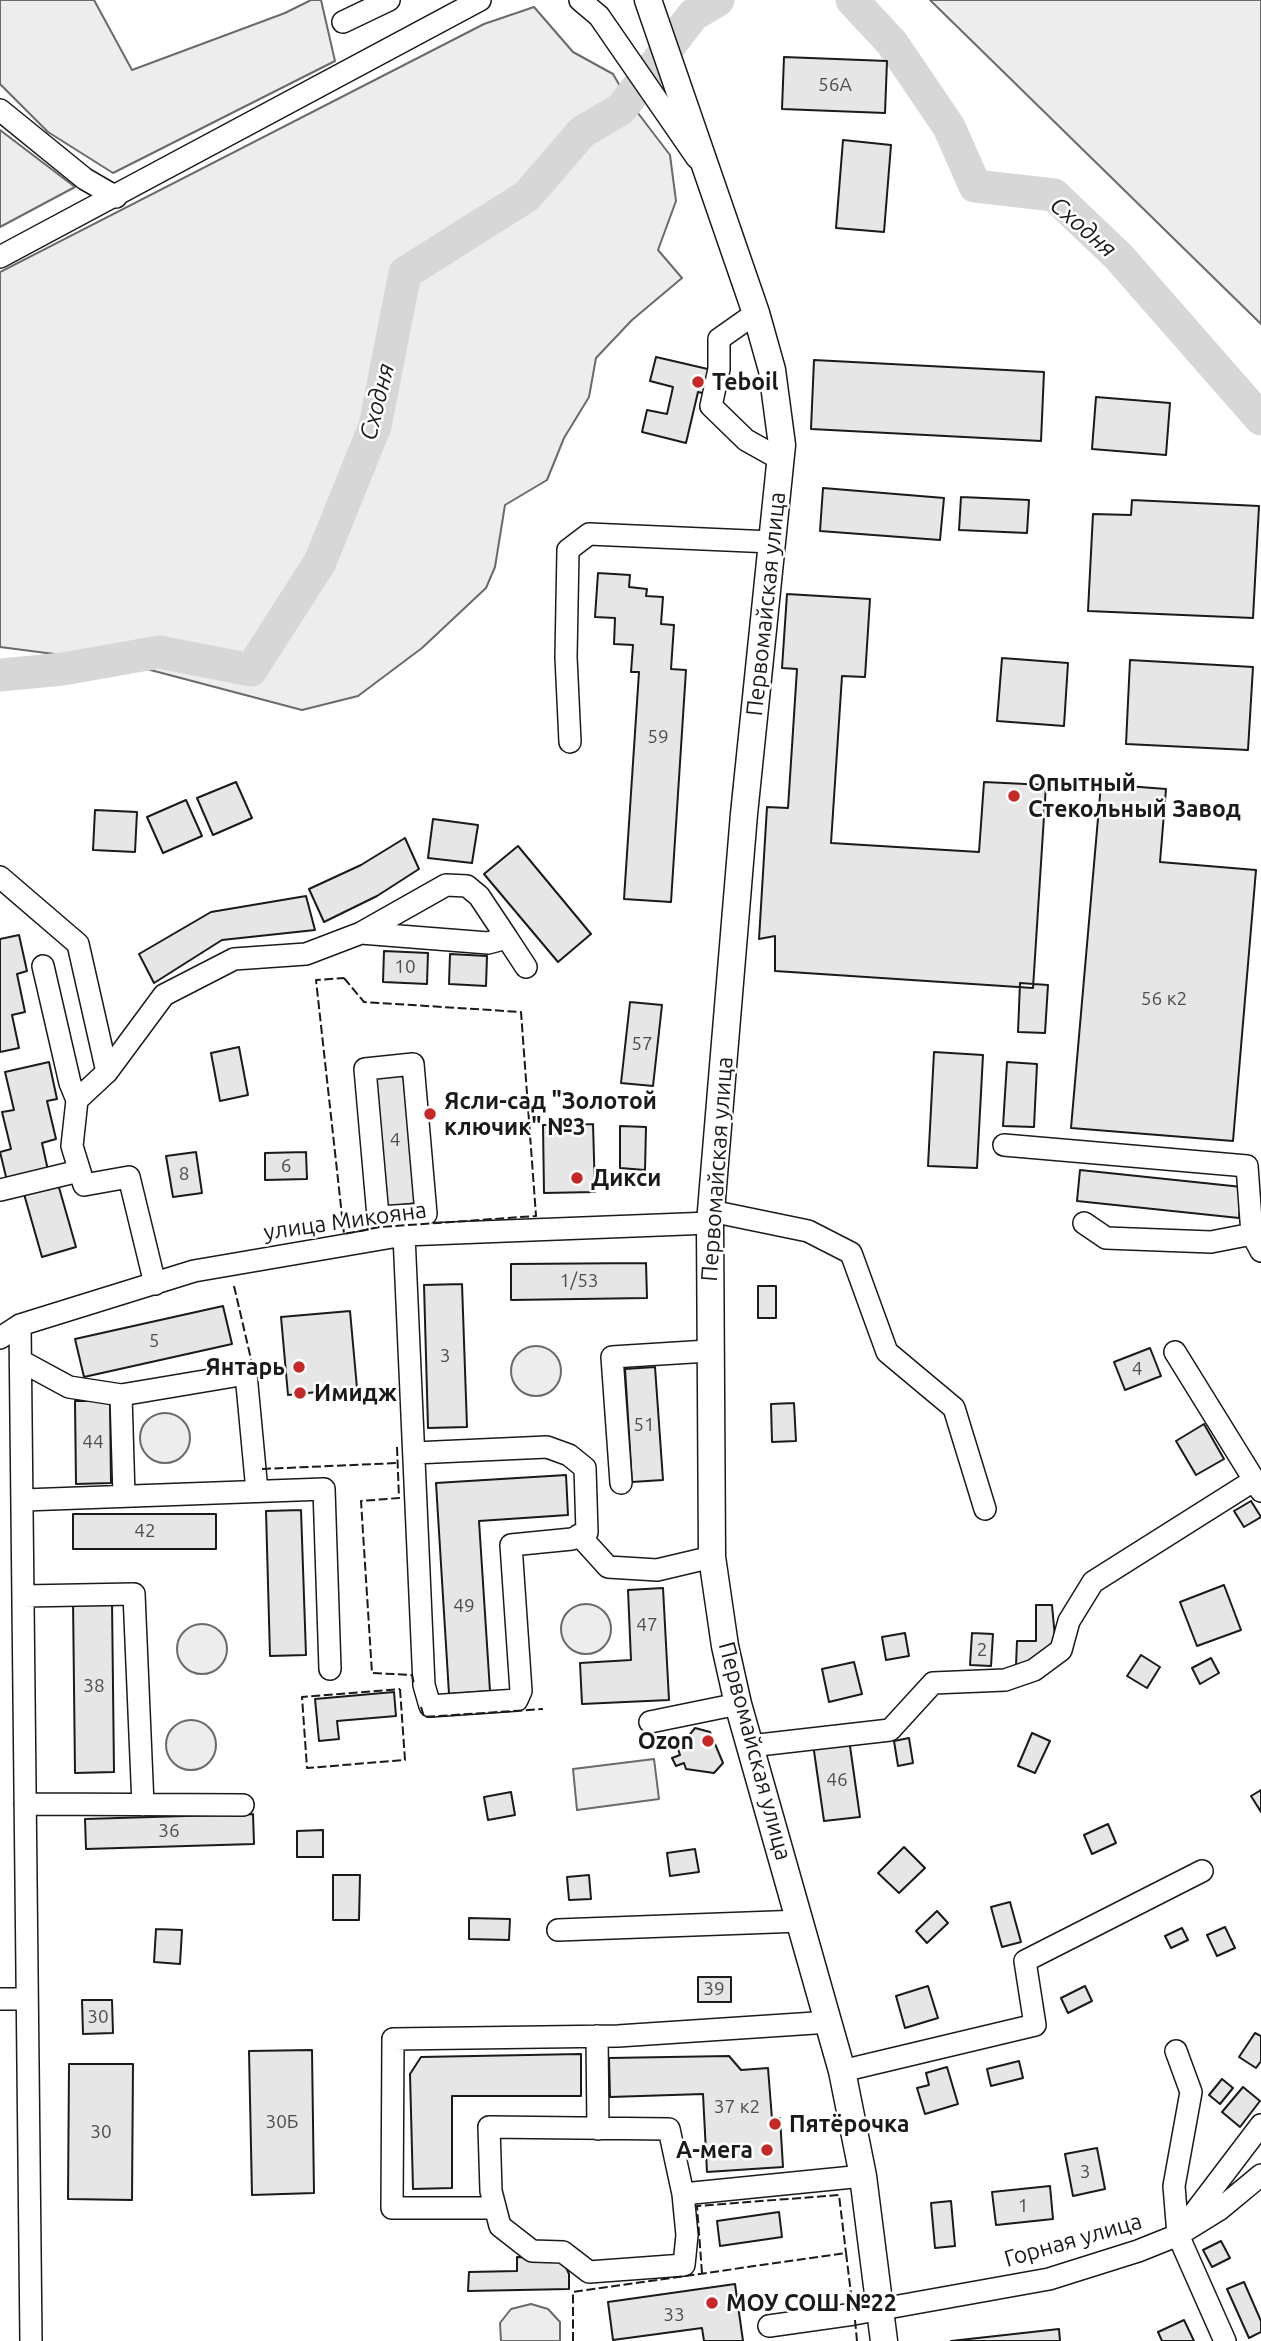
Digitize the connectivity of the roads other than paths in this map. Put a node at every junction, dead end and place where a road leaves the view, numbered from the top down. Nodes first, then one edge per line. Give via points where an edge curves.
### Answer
1 (389, 0) edge
2 (480, 0) edge
3 (580, 0) edge
4 (648, 0) edge
5 (343, 22) dead end
6 (671, 103) junction
7 (0, 110) edge
8 (116, 197) junction
9 (0, 257) edge
10 (756, 313) junction
11 (780, 459) junction
12 (772, 542) junction
13 (570, 742) dead end
14 (0, 877) edge
15 (361, 933) junction
16 (507, 938) junction
17 (43, 966) dead end
18 (526, 967) dead end
19 (107, 1072) junction
20 (78, 1100) junction
21 (1004, 1145) dead end
22 (79, 1171) junction
23 (0, 1190) edge
24 (379, 1217) junction
25 (710, 1217) junction
26 (1084, 1223) dead end
27 (404, 1235) junction
28 (380, 1239) junction
29 (1257, 1242) edge
30 (155, 1284) junction
31 (20, 1325) junction
32 (0, 1338) edge
33 (708, 1351) junction
34 (1175, 1352) dead end
35 (21, 1361) junction
36 (121, 1395) junction
37 (414, 1453) junction
38 (621, 1483) dead end
39 (1257, 1486) edge
40 (257, 1491) junction
41 (124, 1496) junction
42 (24, 1500) junction
43 (985, 1509) dead end
44 (579, 1535) junction
45 (712, 1557) junction
46 (24, 1596) junction
47 (330, 1669) dead end
48 (738, 1704) junction
49 (650, 1722) dead end
50 (750, 1746) junction
51 (25, 1804) junction
52 (143, 1805) junction
53 (243, 1805) dead end
54 (1202, 1871) dead end
55 (801, 1921) junction
56 (558, 1930) dead end
57 (27, 1999) junction
58 (0, 2000) edge
59 (830, 2022) junction
60 (597, 2036) junction
61 (1177, 2050) dead end
62 (842, 2071) junction
63 (1261, 2125) edge
64 (598, 2129) junction
65 (1261, 2175) edge
66 (863, 2176) junction
67 (683, 2194) junction
68 (495, 2208) junction
69 (1178, 2235) junction
70 (880, 2310) junction
71 (769, 2326) dead end
72 (31, 2341) edge
73 (884, 2341) edge
74 (1225, 2341) edge

1 - 5 street
2 - 8 street
3 - 6 street via 599,16 628,58
4 - 6 main road, Первомайская улица
6 - 10 main road, Первомайская улица via 706,171
7 - 8 street via 85,179
8 - 9 street
10 - 11 main road, Первомайская улица via 780,415
10 - 11 street via 719,339 719,369 711,406 746,440
11 - 12 main road, Первомайская улица
12 - 13 street via 589,534 568,550
12 - 25 main road, Первомайская улица
14 - 19 street via 78,944
15 - 16 street via 488,943
15 - 16 street via 446,885 467,886 479,896
15 - 19 street via 306,954 234,959 164,995
16 - 18 street
17 - 20 street
19 - 20 street
20 - 22 street via 72,1146
21 - 29 street via 1247,1167
22 - 23 street
22 - 30 street via 84,1185 129,1178
24 - 24 street via 365,1069 414,1064 426,1214
24 - 28 street
25 - 27 street, улица Микояна
25 - 33 main road, Первомайская улица
25 - 43 street, улица Микояна via 808,1231 851,1253 887,1352 954,1408
26 - 29 street via 1106,1238
27 - 28 street, улица Микояна
27 - 37 street
28 - 30 street, улица Микояна via 194,1271
30 - 31 street, улица Микояна
31 - 32 street, улица Микояна
31 - 35 street
33 - 38 street via 612,1357
33 - 45 main road, Первомайская улица
34 - 39 street
35 - 36 street via 69,1387
35 - 42 street
36 - 40 street via 246,1374
36 - 41 street
37 - 44 street via 547,1447 569,1455 584,1468 587,1532
37 - 44 street via 424,1685 430,1706 517,1700 521,1690 511,1545
39 - 50 street via 1093,1582 1069,1622 1061,1650 1034,1670 1005,1681 933,1683 890,1730
40 - 41 street
40 - 47 street via 324,1489
41 - 42 street
42 - 46 street
44 - 45 street via 608,1567 657,1570
45 - 48 main road, Первомайская улица
46 - 51 street
46 - 52 street via 134,1594
48 - 49 street
48 - 50 main road, Первомайская улица
50 - 55 main road, Первомайская улица
51 - 52 street
51 - 57 street
52 - 53 street
54 - 62 street via 1025,1961 1035,2025
55 - 56 street
55 - 59 main road, Первомайская улица
57 - 58 street
57 - 72 street
59 - 60 street
59 - 62 main road, Первомайская улица
60 - 64 street
60 - 68 street via 393,2039 392,2208
61 - 69 street via 1191,2092 1174,2186
62 - 66 main road, Первомайская улица
63 - 69 street
64 - 67 street via 668,2129
64 - 68 street via 489,2127
65 - 69 street, Горная улица
66 - 67 street
66 - 70 main road, Первомайская улица
67 - 68 street via 684,2264 589,2272 563,2252 532,2251 500,2227
69 - 70 street, Горная улица via 1049,2279
69 - 74 street
70 - 71 street, Горная улица
70 - 73 main road, Первомайская улица

